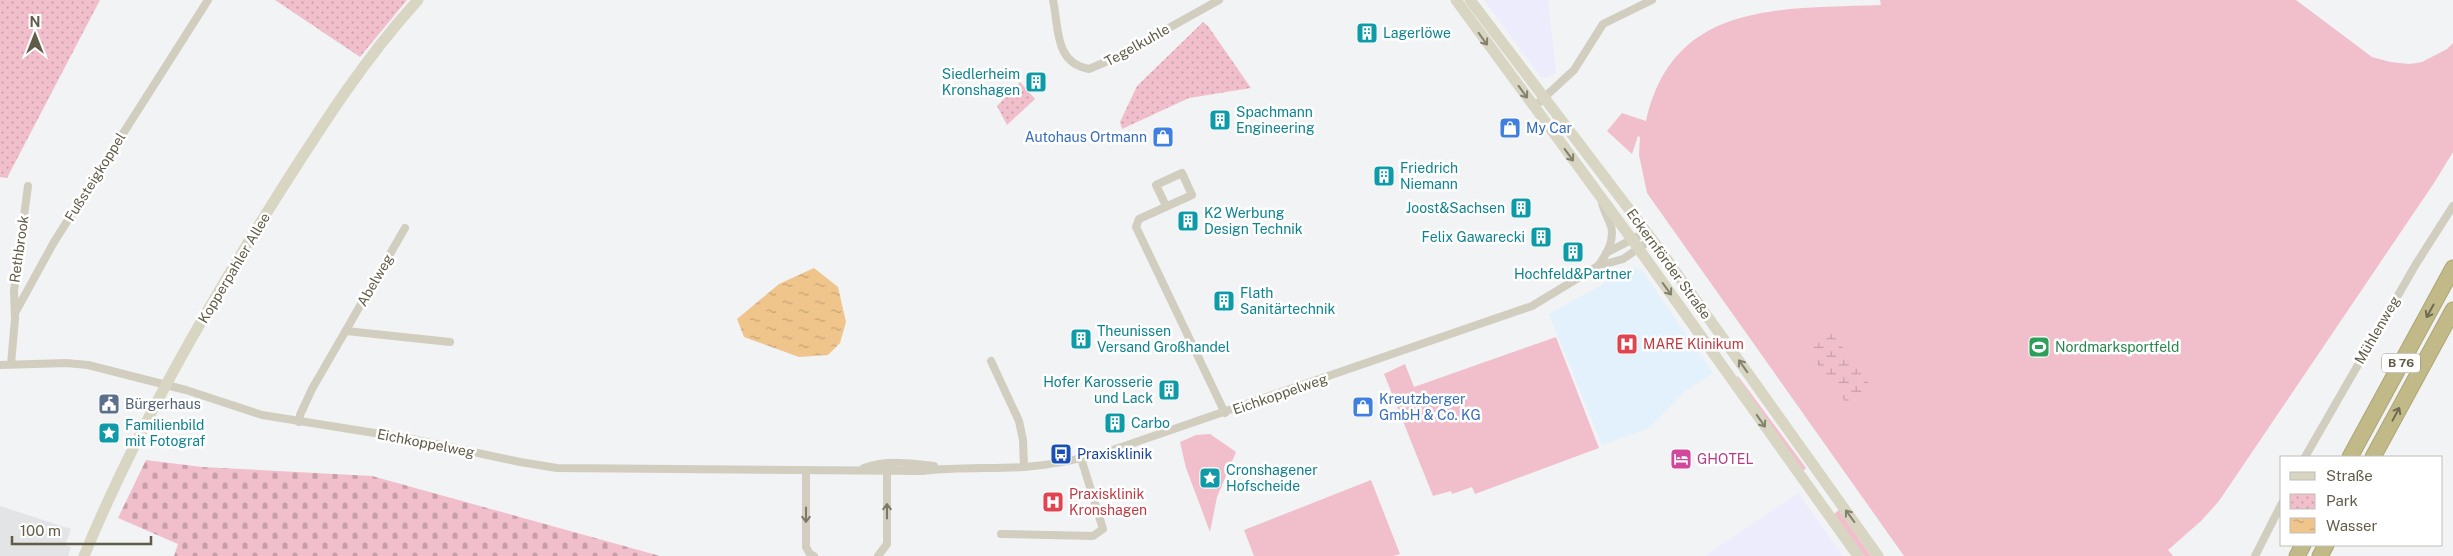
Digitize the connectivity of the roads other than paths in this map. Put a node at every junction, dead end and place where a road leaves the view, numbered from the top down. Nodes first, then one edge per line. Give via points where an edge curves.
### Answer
1 (208, 0) edge
2 (418, 0) edge
3 (1053, 0) edge
4 (1219, 0) edge
5 (1456, 0) edge
6 (1470, 0) edge
7 (1652, 0) edge
8 (1544, 98) junction
9 (1534, 107) junction
10 (28, 186) dead end
11 (1602, 200) junction
12 (1166, 206) junction
13 (2453, 206) edge
14 (405, 228) dead end
15 (1649, 235) junction
16 (1631, 238) junction
17 (1639, 249) junction
18 (1606, 253) junction
19 (1598, 266) junction
20 (2453, 268) edge
21 (2453, 310) edge
22 (15, 312) junction
23 (346, 331) junction
24 (450, 342) dead end
25 (991, 361) dead end
26 (11, 364) junction
27 (0, 365) edge
28 (165, 385) junction
29 (1225, 413) junction
30 (299, 422) junction
31 (2306, 456) edge
32 (2351, 456) edge
33 (2374, 456) edge
34 (1081, 458) junction
35 (887, 467) junction
36 (1024, 467) junction
37 (806, 470) junction
38 (2280, 507) edge
39 (1001, 534) dead end
40 (84, 556) edge
41 (814, 556) edge
42 (878, 556) edge
43 (1858, 556) edge
44 (1878, 556) edge
45 (2255, 556) edge

1 - 22 street, Fußsteigkoppel via 54,242
2 - 28 main road, Kopperpahler Allee via 372,54 310,144 225,278
3 - 4 street, Tegelkuhle via 1064,54 1089,69
5 -> 9 main road, Eckernförder Straße
6 - 8 main road, Eckernförder Straße
7 - 8 street via 1603,24 1578,65
8 - 9 street
8 - 15 main road, Eckernförder Straße
9 -> 11 main road, Eckernförder Straße
10 - 22 street, Rethbrook via 14,291
11 - 16 main road, Eckernförder Straße
11 - 18 street, Eichkoppelweg via 1612,230
12 - 12 street via 1192,195 1182,173 1156,184
12 - 29 street via 1139,219 1136,227
13 - 31 street, Mühlenweg
14 - 23 street, Abelweg
15 - 16 street, Eichkoppelweg
15 - 17 street, Eichkoppelweg
44 -> 15 main road, Eckernförder Straße
16 - 17 main road, Eckernförder Straße
16 - 18 street, Eichkoppelweg
17 - 19 street, Eichkoppelweg via 1623,259
17 -> 43 main road, Eckernförder Straße
18 - 19 street, Eichkoppelweg
19 - 29 street, Eichkoppelweg via 1532,306
20 -> 32 highway, B 76
33 -> 21 highway, B 76
22 - 26 street, Fußsteigkoppel
23 - 24 street
23 - 30 street, Abelweg via 304,406
25 - 36 street via 1019,421
26 - 27 street, Eichkoppelweg
26 - 28 street, Eichkoppelweg via 79,364
28 - 30 street, Eichkoppelweg via 244,410
28 - 40 main road, Kopperpahler Allee
29 - 34 street, Eichkoppelweg
30 - 37 street, Eichkoppelweg via 412,439 557,468
34 - 36 street, Eichkoppelweg
34 - 39 street via 1103,529 1093,536
35 - 36 street, Eichkoppelweg via 913,464 946,468
35 - 37 street, Eichkoppelweg
42 -> 35 street via 887,544
37 -> 41 street via 806,547
38 - 45 street

